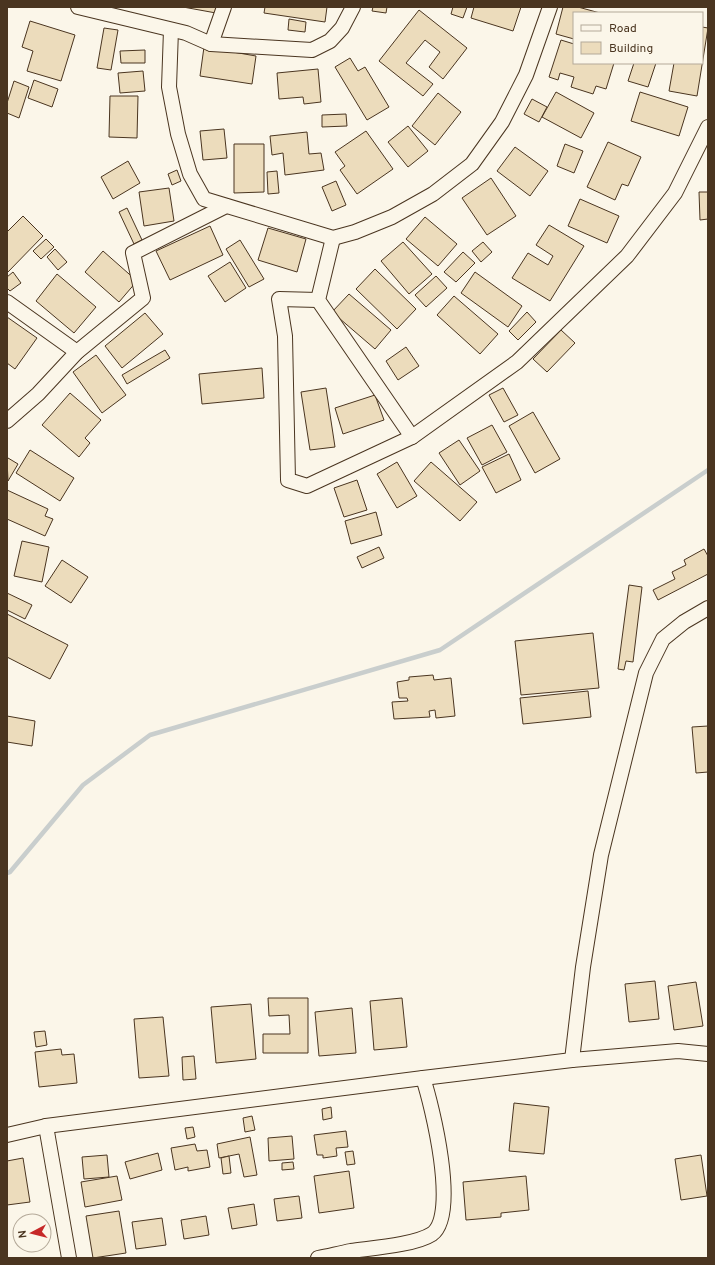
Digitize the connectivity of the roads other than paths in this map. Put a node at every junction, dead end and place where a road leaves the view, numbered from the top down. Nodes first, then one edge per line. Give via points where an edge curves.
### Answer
1 (78, 7) edge
2 (224, 7) edge
3 (353, 7) edge
4 (550, 7) edge
5 (171, 30) junction
6 (211, 44) junction
7 (708, 127) edge
8 (226, 206) junction
9 (333, 238) junction
10 (318, 300) junction
11 (7, 302) edge
12 (77, 352) junction
13 (7, 421) edge
14 (412, 437) junction
15 (708, 608) edge
16 (708, 1054) edge
17 (572, 1060) junction
18 (423, 1078) junction
19 (46, 1126) junction
20 (7, 1135) edge
21 (69, 1258) edge
22 (318, 1258) edge

1 - 5 street
2 - 6 street
3 - 6 street via 338,33 330,41 312,50
4 - 9 street via 526,75 502,122 472,164 433,194 392,217
5 - 6 street via 186,33
5 - 8 street via 169,87 178,134 190,174 204,199
7 - 14 street via 675,193 627,256 517,362
8 - 9 street
8 - 12 street via 133,253 143,298
9 - 10 street
10 - 14 street
10 - 14 street via 279,299 285,336 288,480 307,486
11 - 12 street
12 - 13 street via 38,394
15 - 17 street via 684,622 663,639 646,673 601,855 583,967
16 - 17 street via 678,1051
17 - 18 street
18 - 19 street
18 - 22 street via 434,1112 445,1198 442,1219 432,1234 410,1242
19 - 20 street
19 - 21 street

